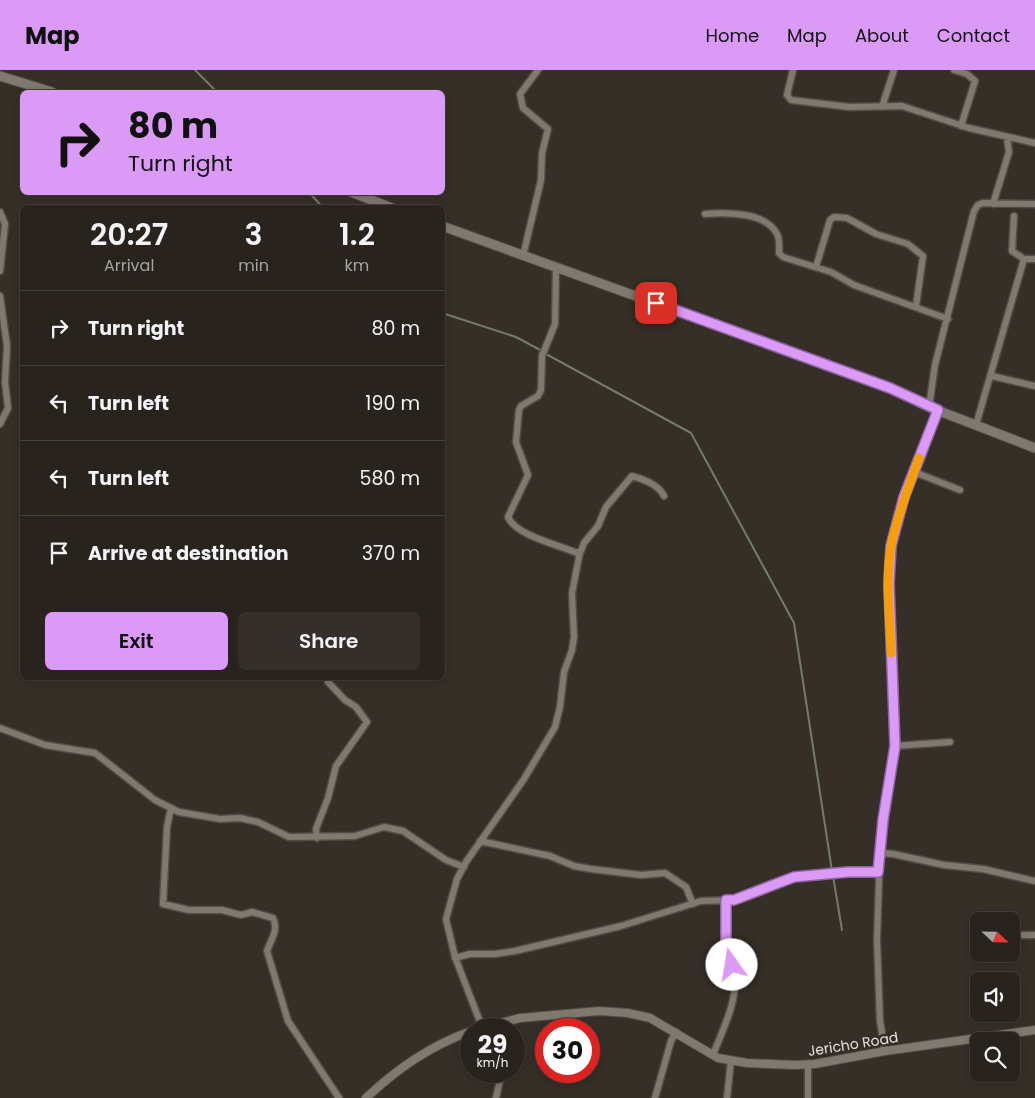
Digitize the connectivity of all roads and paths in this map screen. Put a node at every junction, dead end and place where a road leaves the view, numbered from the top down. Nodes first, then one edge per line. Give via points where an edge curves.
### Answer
1 (538, 70) edge
2 (793, 70) edge
3 (894, 70) edge
4 (954, 70) edge
5 (0, 76) edge
6 (46, 90) edge
7 (882, 107) junction
8 (962, 126) junction
9 (1008, 138) junction
10 (1035, 143) edge
11 (359, 195) edge
12 (993, 204) junction
13 (1035, 204) edge
14 (384, 205) edge
15 (0, 212) edge
16 (705, 214) dead end
17 (1014, 216) dead end
18 (445, 227) edge
19 (523, 256) junction
20 (1024, 259) junction
21 (1035, 259) edge
22 (816, 267) junction
23 (556, 268) junction
24 (0, 271) edge
25 (0, 296) edge
26 (916, 306) junction
27 (948, 319) junction
28 (992, 376) junction
29 (1035, 386) edge
30 (929, 407) junction
31 (938, 410) junction
32 (0, 424) edge
33 (976, 426) junction
34 (1035, 448) edge
35 (914, 472) junction
36 (960, 490) dead end
37 (664, 496) dead end
38 (580, 552) junction
39 (328, 682) dead end
40 (0, 728) edge
41 (950, 742) dead end
42 (895, 746) junction
43 (171, 808) junction
44 (317, 838) junction
45 (480, 841) junction
46 (880, 853) junction
47 (464, 867) junction
48 (878, 872) junction
49 (1035, 881) edge
50 (726, 900) junction
51 (693, 904) junction
52 (1024, 935) dead end
53 (1035, 935) edge
54 (455, 958) junction
55 (476, 1018) edge
56 (520, 1018) edge
57 (1035, 1030) edge
58 (676, 1032) junction
59 (460, 1035) edge
60 (885, 1050) junction
61 (713, 1055) junction
62 (731, 1060) junction
63 (808, 1064) junction
64 (499, 1083) edge
65 (340, 1098) edge
66 (366, 1098) edge
67 (496, 1098) edge
68 (655, 1098) edge
69 (727, 1098) edge
70 (808, 1098) edge

1 - 19 street via 520,94 523,108 548,129 542,153 541,180
2 - 7 street via 787,96 791,100 849,107
3 - 7 street
4 - 8 street via 975,81
5 - 6 main road
7 - 8 street via 902,106
8 - 9 street
9 - 10 street
9 - 12 street via 1009,152
11 - 14 main road
12 - 13 street
12 - 27 street via 978,204 974,212
15 - 24 street via 5,224
16 - 22 street via 759,219 774,228 779,236 779,253
17 - 20 street via 1012,251
18 - 19 main road
19 - 23 main road
20 - 21 street
20 - 28 street
22 - 26 street via 854,285
22 - 26 street via 830,220 834,217 847,218 876,234 908,244 923,256
23 - 30 main road via 881,384
23 - 38 street via 555,324 542,356 541,390 538,396 521,406 518,418 516,442 528,475 508,517 518,528 552,545
25 - 32 street via 7,346 5,382 8,408
26 - 27 street
27 - 30 street via 935,365
28 - 29 street
28 - 33 street
30 - 31 main road
31 - 33 main road
31 - 35 street
33 - 34 main road
35 - 36 street
35 - 42 street via 891,546 889,584
37 - 38 street via 652,484 632,476 606,507 598,526
38 - 45 street via 572,593 574,637 561,685 558,718 551,736
39 - 44 street via 356,707 367,722 336,766 316,829
40 - 43 street via 45,745 95,753
41 - 42 street
42 - 46 street
43 - 44 street via 220,819 240,818 258,822 289,837
43 - 65 street via 165,846 163,904 240,915 252,912 273,918 276,924 267,951 285,1013
44 - 47 street via 355,836 384,827 402,831 446,860
45 - 47 street
45 - 51 street via 550,856 591,869 641,876 665,873 686,887
46 - 48 street
46 - 49 street via 983,869
47 - 54 street via 457,879 446,919
48 - 50 street via 794,877 734,900
48 - 60 street via 876,940
50 - 51 street
50 - 61 street via 726,944 735,976 734,996
51 - 54 street via 621,926 515,951
52 - 53 street
54 - 55 street
56 - 58 street, Jericho Road via 628,1013 650,1018
57 - 60 street, Jericho Road
58 - 61 street, Jericho Road
58 - 68 street
59 - 66 street via 420,1054
60 - 63 street, Jericho Road
61 - 62 street, Jericho Road
62 - 63 street, Jericho Road
62 - 69 street
63 - 70 street
64 - 67 street

